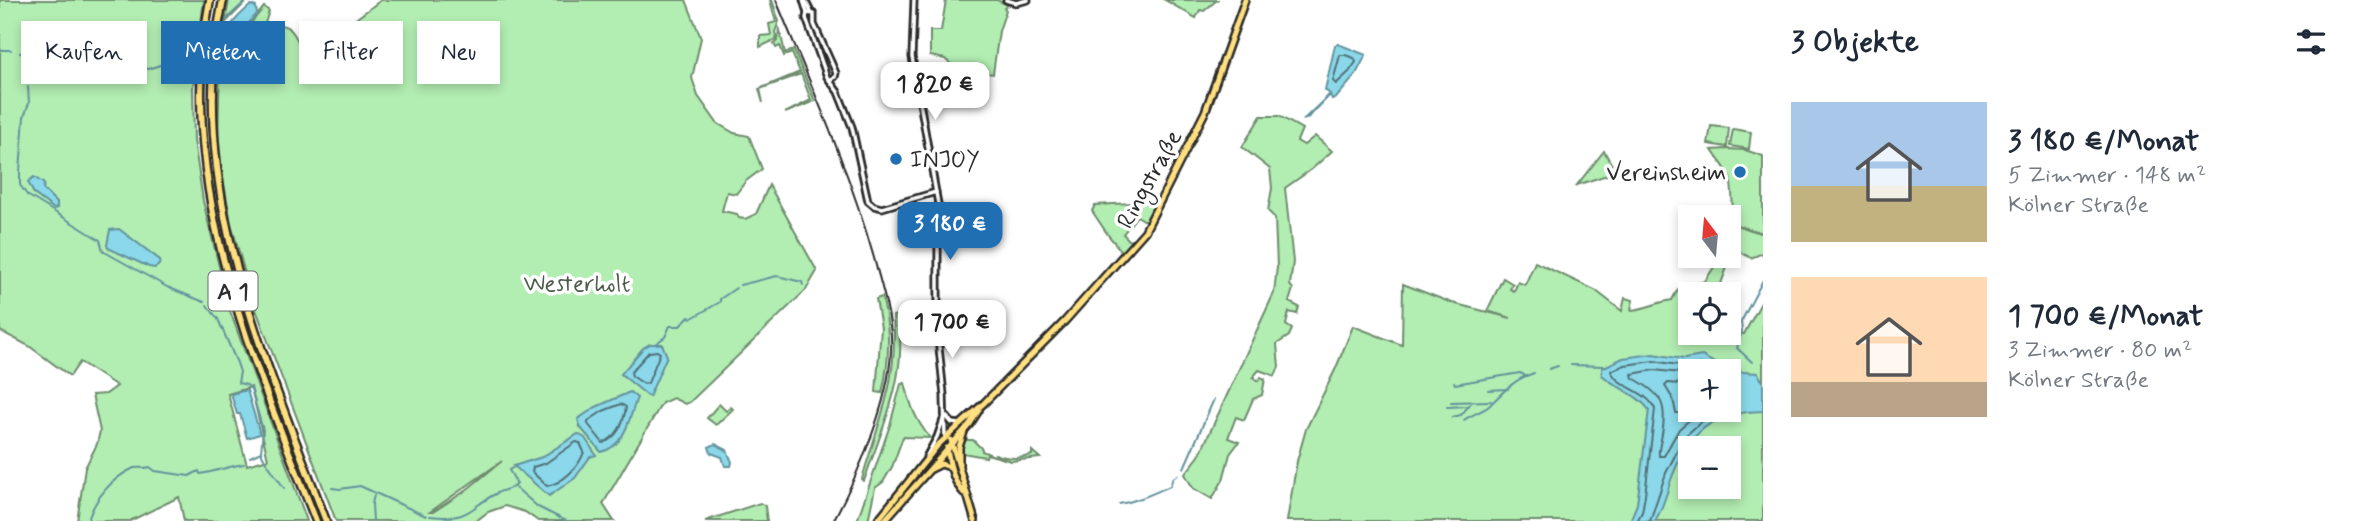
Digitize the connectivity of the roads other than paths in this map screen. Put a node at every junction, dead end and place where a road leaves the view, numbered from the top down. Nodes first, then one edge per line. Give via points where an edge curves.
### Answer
1 (210, 0) edge
2 (223, 0) edge
3 (804, 0) edge
4 (914, 0) edge
5 (1006, 0) edge
6 (1028, 0) edge
7 (1245, 0) edge
8 (809, 13) junction
9 (832, 79) junction
10 (936, 192) junction
11 (945, 415) junction
12 (964, 426) junction
13 (947, 436) junction
14 (949, 445) junction
15 (924, 461) junction
16 (952, 468) junction
17 (959, 474) junction
18 (919, 480) junction
19 (966, 494) junction
20 (316, 521) edge
21 (326, 521) edge
22 (877, 521) edge
23 (884, 521) edge
24 (975, 521) edge

1 - 20 highway, A 1 via 201,66 206,184 254,356
2 - 21 highway, A 1 via 212,113 218,184 237,271
3 - 8 street
4 - 10 street via 912,60
5 - 6 street
7 - 12 main road, Ringstraße via 1205,112 1140,237
8 - 9 street via 806,18
8 - 9 street via 815,16 836,73
9 - 10 street via 854,135 867,198 873,205 893,206
10 - 11 street via 938,338
11 - 12 street
11 - 13 street
11 - 15 street
12 - 13 main road, Ringstraße
12 - 14 main road, Ringstraße
12 - 17 main road
13 - 14 main road
13 - 15 main road, Ringstraße
14 - 16 main road
14 - 17 main road
14 - 18 main road, Ringstraße
15 - 22 main road, Ringstraße
16 - 18 main road via 938,464
16 - 19 main road
17 - 19 main road
18 - 23 main road, Ringstraße
19 - 24 main road

